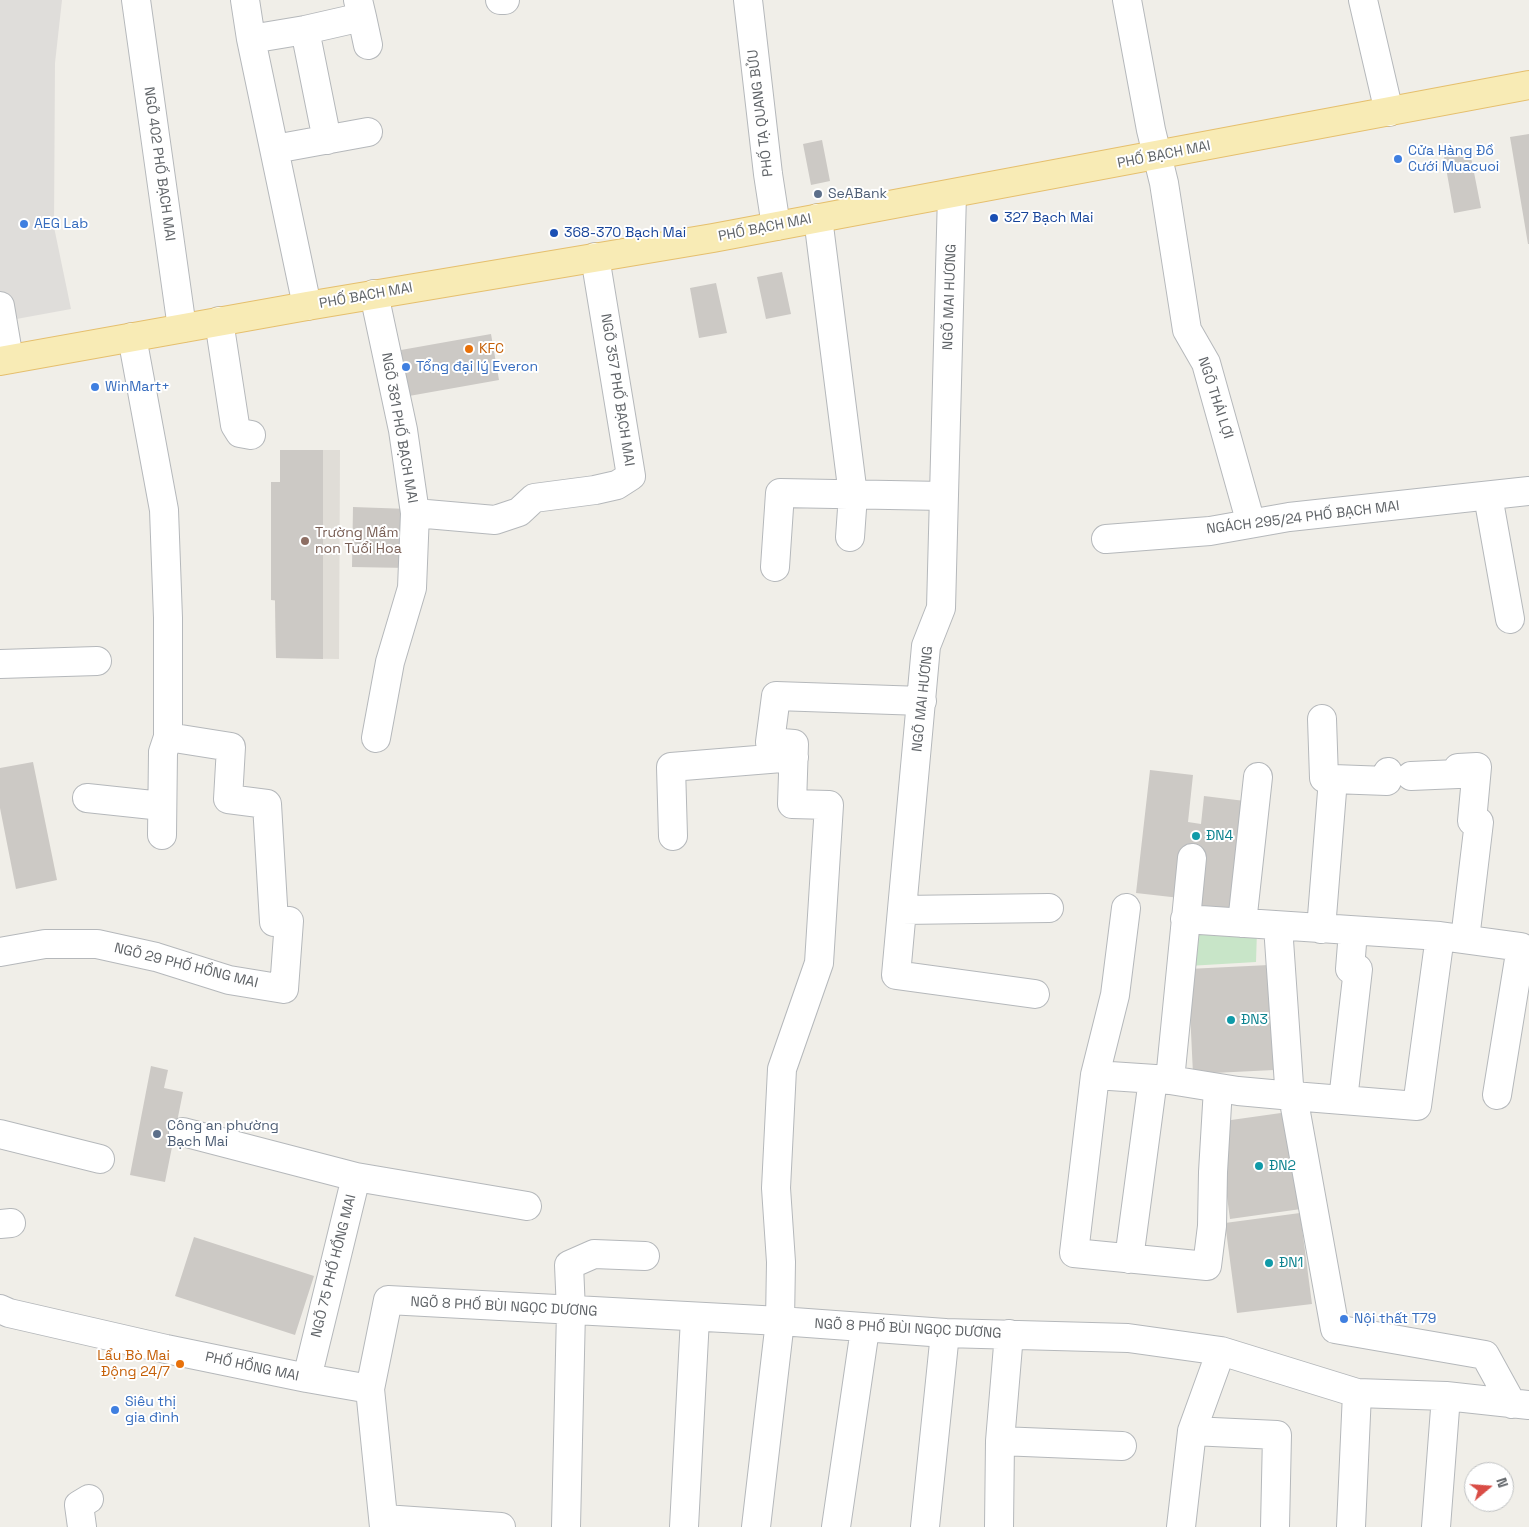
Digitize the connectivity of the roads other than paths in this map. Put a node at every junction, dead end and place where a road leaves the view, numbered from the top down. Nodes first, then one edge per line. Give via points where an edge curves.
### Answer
1 (136, 0) edge
2 (245, 0) edge
3 (500, 0) edge
4 (505, 0) edge
5 (748, 0) edge
6 (1127, 0) edge
7 (1363, 0) edge
8 (360, 9) edge
9 (305, 30) junction
10 (251, 40) junction
11 (368, 45) dead end
12 (1529, 85) edge
13 (1389, 112) junction
14 (368, 132) dead end
15 (327, 140) junction
16 (275, 150) junction
17 (1156, 156) junction
18 (952, 194) junction
19 (818, 218) junction
20 (776, 226) junction
21 (595, 257) junction
22 (374, 294) junction
23 (0, 306) edge
24 (307, 306) junction
25 (219, 321) junction
26 (182, 328) junction
27 (132, 337) junction
28 (4, 360) edge
29 (251, 435) dead end
30 (1529, 491) edge
31 (853, 495) junction
32 (944, 496) junction
33 (1488, 496) junction
34 (414, 513) junction
35 (1249, 524) junction
36 (850, 538) dead end
37 (1106, 539) dead end
38 (776, 567) dead end
39 (1510, 618) dead end
40 (97, 661) dead end
41 (0, 664) edge
42 (922, 701) junction
43 (1322, 719) dead end
44 (168, 737) junction
45 (376, 738) dead end
46 (794, 757) junction
47 (1258, 777) dead end
48 (1334, 779) junction
49 (87, 798) dead end
50 (162, 806) junction
51 (162, 835) dead end
52 (673, 836) dead end
53 (1192, 858) dead end
54 (1048, 908) dead end
55 (1126, 908) dead end
56 (902, 910) junction
57 (1185, 919) junction
58 (1242, 924) junction
59 (1278, 926) junction
60 (1321, 929) junction
61 (1353, 931) junction
62 (1453, 937) junction
63 (0, 952) edge
64 (1035, 994) dead end
65 (1095, 1075) junction
66 (1161, 1080) junction
67 (1218, 1088) junction
68 (1498, 1095) dead end
69 (1293, 1096) junction
70 (1343, 1100) junction
71 (183, 1132) dead end
72 (0, 1134) edge
73 (100, 1159) dead end
74 (356, 1177) junction
75 (527, 1206) dead end
76 (645, 1256) dead end
77 (1129, 1259) junction
78 (0, 1308) edge
79 (570, 1310) junction
80 (695, 1318) junction
81 (780, 1321) junction
82 (865, 1329) junction
83 (945, 1333) junction
84 (1009, 1334) junction
85 (1221, 1351) junction
86 (306, 1378) junction
87 (370, 1389) junction
88 (1357, 1393) junction
89 (1446, 1396) junction
90 (1521, 1404) edge
91 (1192, 1431) junction
92 (1000, 1441) junction
93 (1122, 1446) dead end
94 (89, 1499) dead end
95 (384, 1523) edge
96 (82, 1527) edge
97 (500, 1527) edge
98 (566, 1527) edge
99 (684, 1527) edge
100 (756, 1527) edge
101 (836, 1527) edge
102 (925, 1527) edge
103 (999, 1527) edge
104 (1182, 1527) edge
105 (1275, 1527) edge
106 (1351, 1527) edge
107 (1436, 1527) edge

1 - 26 street, NGÕ 402 PHỐ BẠCH MAI
2 - 10 street
3 - 4 street
5 - 20 street, PHỐ TẠ QUANG BỬU
6 - 17 street, NGÕ THÁI LỢI
7 - 13 street
8 - 9 street
8 - 11 street
9 - 10 street
9 - 15 street
10 - 16 street
12 - 13 main road, PHỐ BẠCH MAI
13 - 17 main road, PHỐ BẠCH MAI
14 - 15 street
15 - 16 street
16 - 24 street
17 - 18 main road, PHỐ BẠCH MAI
17 - 35 street, NGÕ THÁI LỢI via 1164,183 1187,330 1206,363
18 - 19 main road, PHỐ BẠCH MAI
18 - 32 street, NGÕ MAI HƯƠNG
19 - 20 main road, PHỐ BẠCH MAI
19 - 31 street
20 - 21 main road, PHỐ BẠCH MAI
21 - 22 main road, PHỐ BẠCH MAI
21 - 34 street, NGÕ 357 PHỐ BẠCH MAI via 631,476 617,485 595,490 534,498 519,512 495,520
22 - 24 main road, PHỐ BẠCH MAI
22 - 34 street, NGÕ 381 PHỐ BẠCH MAI via 402,430
23 - 28 street
24 - 25 main road, PHỐ BẠCH MAI
25 - 26 main road, PHỐ BẠCH MAI
25 - 29 street via 234,425 240,433
26 - 27 main road, PHỐ BẠCH MAI
27 - 28 main road, PHỐ BẠCH MAI
27 - 44 street via 164,510
30 - 33 street, NGÁCH 295/24 PHỐ BẠCH MAI
31 - 32 street
31 - 36 street
31 - 38 street via 780,493
32 - 42 street, NGÕ MAI HƯƠNG via 941,608 926,646
33 - 35 street, NGÁCH 295/24 PHỐ BẠCH MAI
33 - 39 street
34 - 45 street, NGÕ 381 PHỐ BẠCH MAI via 412,588 390,662
35 - 37 street, NGÁCH 295/24 PHỐ BẠCH MAI via 1210,531
40 - 41 street
42 - 46 street via 776,696 770,742 794,744
42 - 56 street, NGÕ MAI HƯƠNG
43 - 48 street via 1324,778
44 - 50 street via 163,752
44 - 63 street, NGÕ 29 PHỐ HỒNG MAI via 231,747 228,799 267,804 274,922 289,921 284,989 230,980 156,957 97,944 45,944
46 - 52 street via 671,767
46 - 81 street via 792,804 829,805 819,963 782,1070 776,1188 781,1262
47 - 58 street
48 - 60 street
48 - 62 street via 1387,782 1399,774 1458,774 1458,768 1477,767 1472,822 1479,822
49 - 50 street
50 - 51 street
53 - 57 street
54 - 56 street
55 - 65 street via 1115,996
56 - 64 street, NGÕ MAI HƯƠNG via 896,975
57 - 58 street
57 - 66 street
58 - 59 street
59 - 60 street
59 - 69 street via 1289,1085
60 - 61 street
61 - 62 street
61 - 70 street via 1350,969 1358,970
62 - 68 street via 1521,947
62 - 70 street via 1417,1106
65 - 66 street
65 - 77 street via 1074,1253
66 - 67 street
66 - 77 street
67 - 69 street
67 - 77 street via 1212,1226 1207,1266
69 - 70 street
69 - 90 street via 1335,1329 1485,1355
71 - 74 street
72 - 73 street
74 - 75 street, NGÕ 75 PHỐ HỒNG MAI
74 - 86 street, NGÕ 75 PHỐ HỒNG MAI
76 - 79 street via 594,1254 569,1265
78 - 86 street, PHỐ HỒNG MAI via 27,1317
79 - 80 street, NGÕ 8 PHỐ BÙI NGỌC DƯƠNG
79 - 87 street, NGÕ 8 PHỐ BÙI NGỌC DƯƠNG via 388,1300
79 - 98 street
80 - 81 street, NGÕ 8 PHỐ BÙI NGỌC DƯƠNG
80 - 99 street
81 - 82 street, NGÕ 8 PHỐ BÙI NGỌC DƯƠNG
81 - 100 street
82 - 83 street, NGÕ 8 PHỐ BÙI NGỌC DƯƠNG
82 - 101 street
83 - 84 street, NGÕ 8 PHỐ BÙI NGỌC DƯƠNG
83 - 102 street
84 - 85 street, NGÕ 8 PHỐ BÙI NGỌC DƯƠNG via 1128,1338
84 - 92 street
85 - 88 street, NGÕ 8 PHỐ BÙI NGỌC DƯƠNG
85 - 91 street
86 - 87 street, PHỐ HỒNG MAI
87 - 95 street
88 - 89 street, NGÕ 8 PHỐ BÙI NGỌC DƯƠNG
88 - 106 street
89 - 90 street, NGÕ 8 PHỐ BÙI NGỌC DƯƠNG
89 - 107 street
91 - 104 street
91 - 105 street via 1277,1435
92 - 93 street
92 - 103 street
94 - 96 street via 79,1505
95 - 97 street

